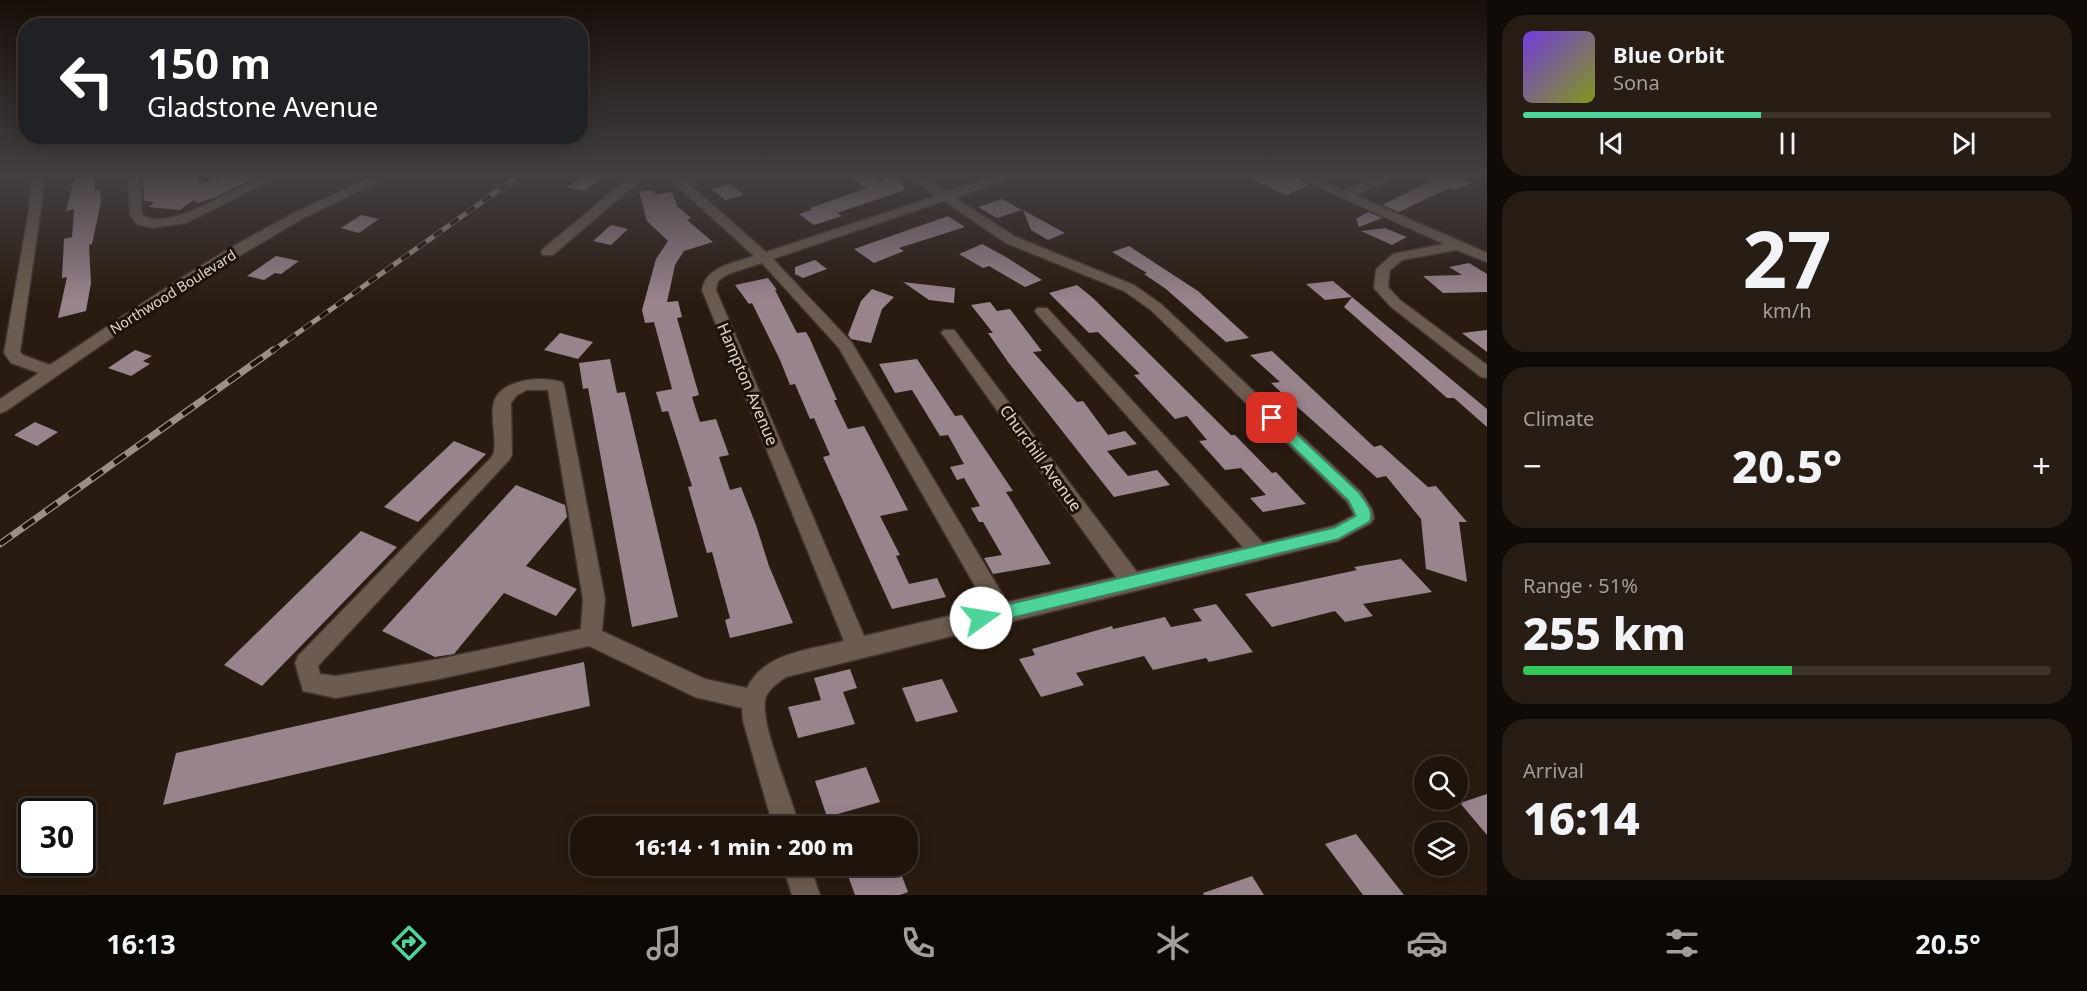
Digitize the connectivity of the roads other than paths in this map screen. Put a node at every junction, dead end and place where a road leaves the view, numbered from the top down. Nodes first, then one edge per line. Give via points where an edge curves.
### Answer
1 (34, 217) edge
2 (138, 217) edge
3 (188, 217) edge
4 (296, 217) edge
5 (590, 217) edge
6 (718, 217) edge
7 (888, 217) edge
8 (977, 217) edge
9 (1395, 217) edge
10 (1459, 245) junction
11 (548, 252) dead end
12 (764, 258) junction
13 (1487, 258) edge
14 (1042, 311) dead end
15 (950, 333) dead end
16 (53, 372) junction
17 (1487, 373) edge
18 (0, 408) edge
19 (1259, 552) junction
20 (1132, 582) junction
21 (1002, 613) junction
22 (591, 636) junction
23 (858, 647) junction
24 (753, 700) junction
25 (783, 816) edge
26 (800, 876) edge
27 (806, 895) edge

1 - 16 street via 12,353 17,359
2 - 3 street via 153,224
4 - 16 street, Northwood Boulevard via 176,286
5 - 11 street
6 - 12 street
7 - 12 street
8 - 19 street via 1011,240 1129,288 1156,307 1362,509 1364,518 1338,533
9 - 10 street
10 - 13 street
10 - 17 street via 1398,256 1383,269 1381,288
12 - 21 street via 846,346
12 - 23 street, Hampton Avenue via 713,276 709,290
14 - 19 street
15 - 20 street, Churchill Avenue
16 - 18 street, Northwood Boulevard
19 - 20 street
20 - 21 street
21 - 23 street
22 - 22 street via 594,599 556,386 540,383 524,385 501,404 503,455 493,468 306,663 311,682 336,687
22 - 24 street via 703,689
23 - 24 street via 779,668 761,683
24 - 25 street via 755,721
26 - 27 street

